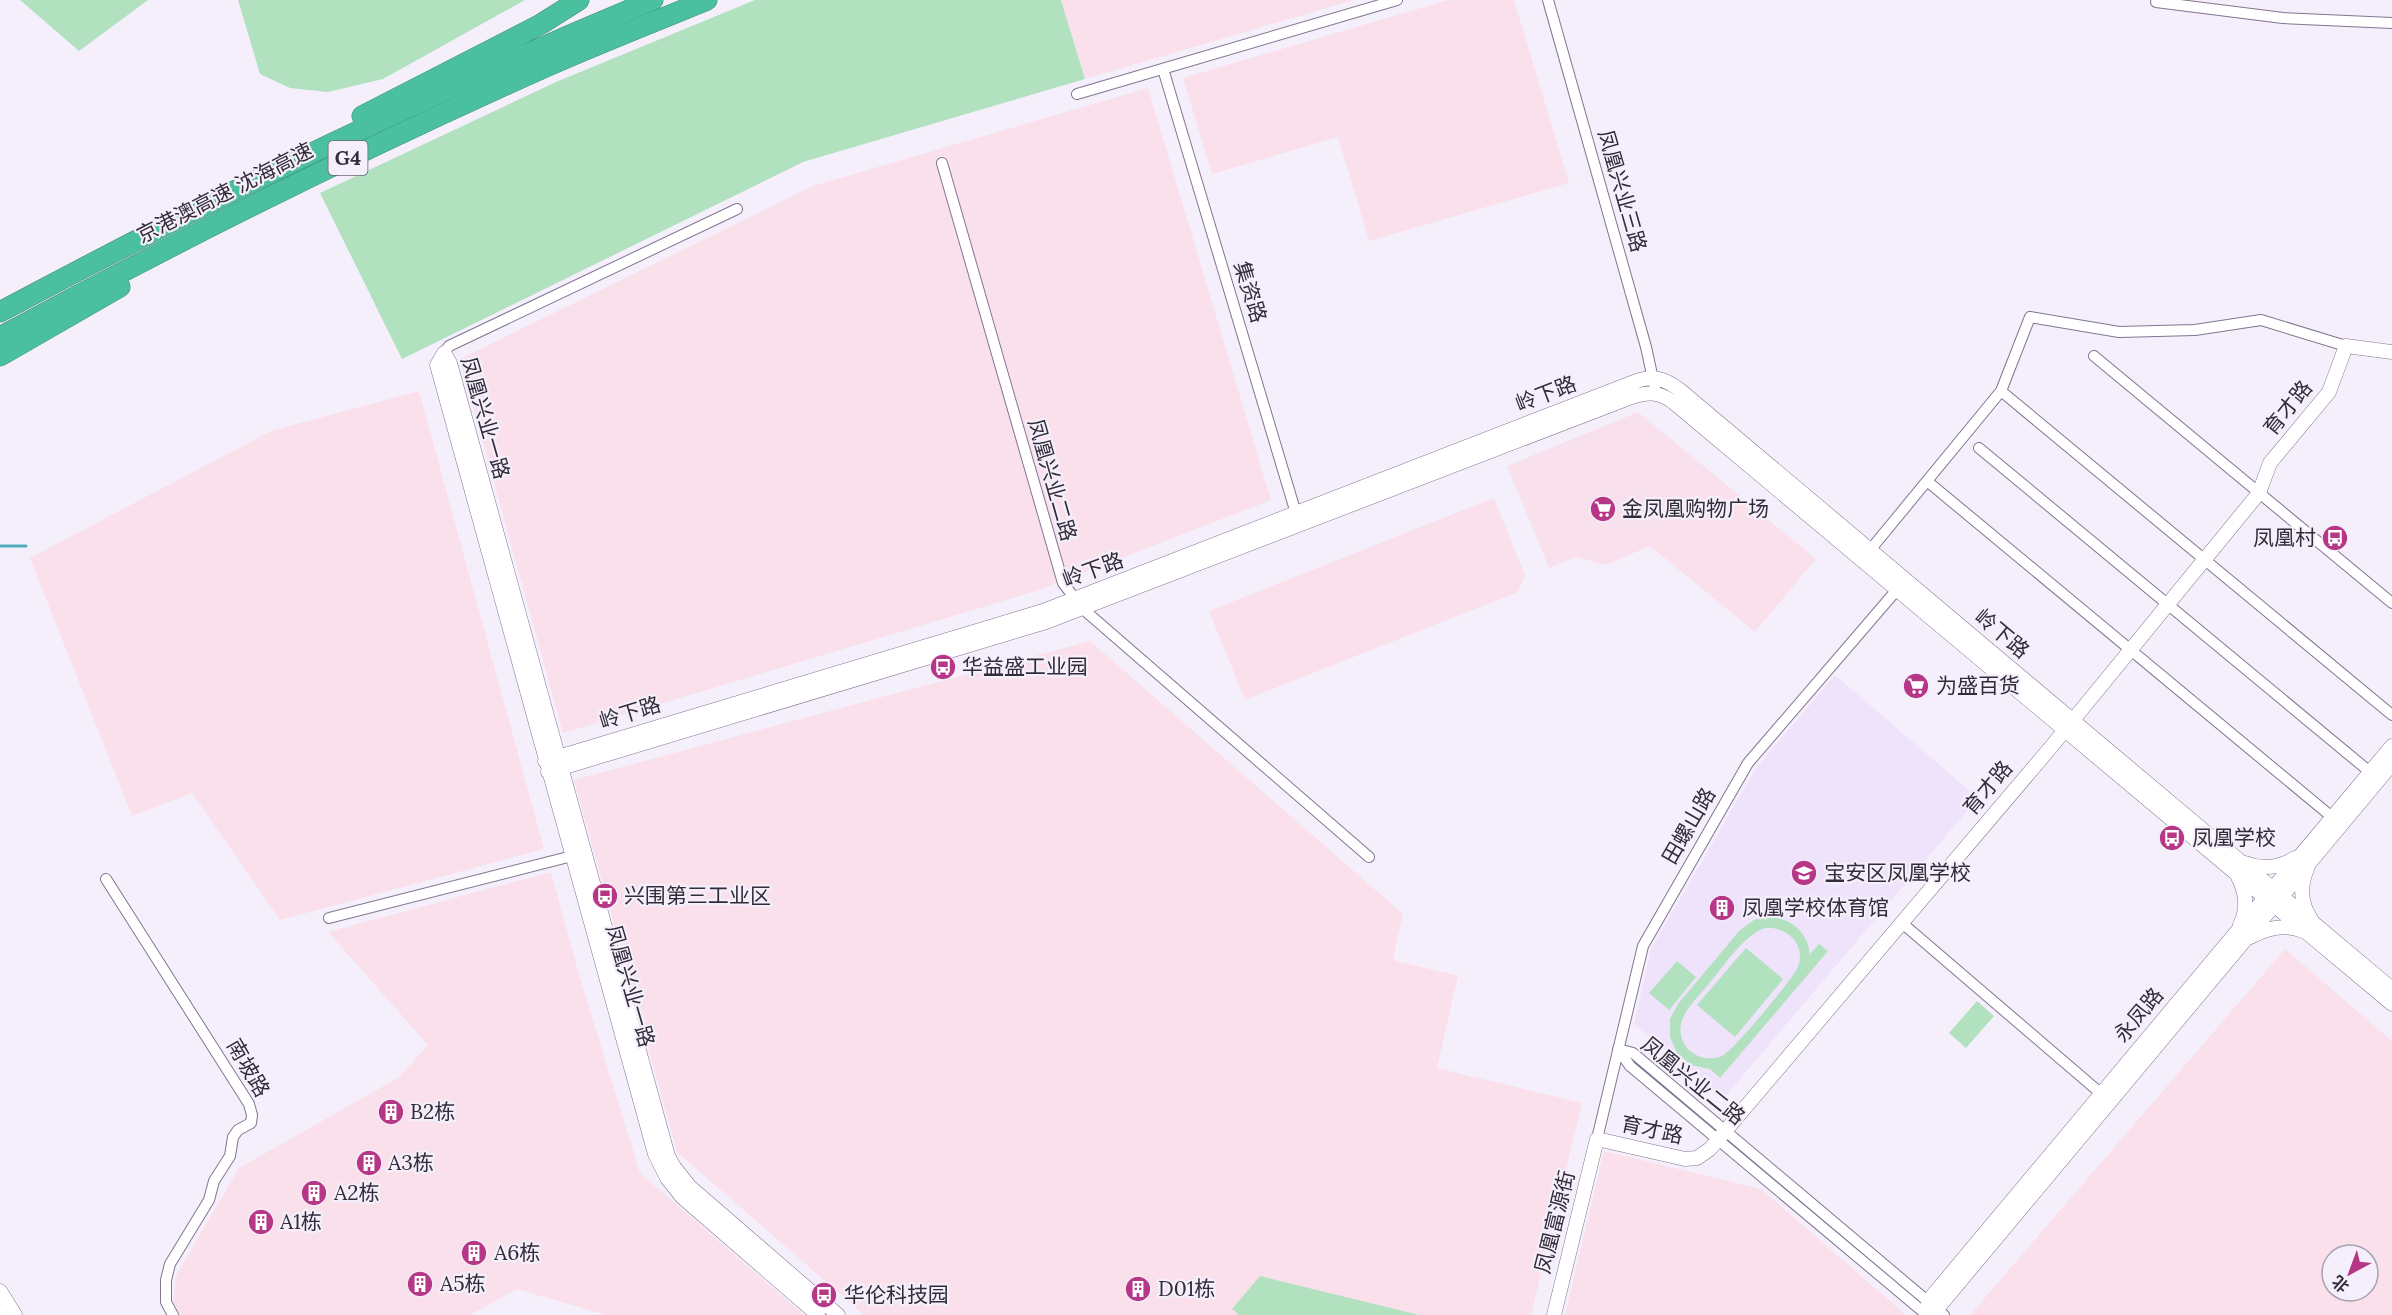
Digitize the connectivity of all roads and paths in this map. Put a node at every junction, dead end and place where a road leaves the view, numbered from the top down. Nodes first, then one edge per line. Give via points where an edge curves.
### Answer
1 (579, 0) edge
2 (653, 0) edge
3 (707, 0) edge
4 (1397, 0) edge
5 (1548, 0) edge
6 (2156, 2) dead end
7 (2392, 23) edge
8 (1163, 69) junction
9 (1077, 94) dead end
10 (942, 163) dead end
11 (336, 164) junction
12 (230, 194) junction
13 (737, 209) dead end
14 (0, 312) edge
15 (0, 337) edge
16 (2346, 346) junction
17 (2392, 350) edge
18 (444, 353) joint
19 (0, 356) edge
20 (2094, 356) dead end
21 (1653, 377) junction
22 (2001, 391) junction
23 (1656, 393) junction
24 (1979, 448) dead end
25 (1927, 481) junction
26 (2259, 493) junction
27 (1298, 520) junction
28 (1866, 555) junction
29 (2204, 559) junction
30 (1901, 585) junction
31 (2392, 603) edge
32 (1079, 604) junction
33 (2167, 604) junction
34 (2129, 649) junction
35 (2392, 715) edge
36 (2068, 725) junction
37 (2392, 746) edge
38 (552, 764) junction
39 (2392, 764) edge
40 (2374, 776) junction
41 (2337, 821) junction
42 (2309, 854) junction
43 (578, 855) junction
44 (1369, 857) dead end
45 (2233, 863) junction
46 (106, 879) dead end
47 (2273, 897) junction
48 (329, 918) dead end
49 (1902, 922) junction
50 (2314, 931) junction
51 (2239, 938) junction
52 (2392, 989) edge
53 (2392, 1004) edge
54 (1618, 1049) junction
55 (2106, 1097) junction
56 (1722, 1136) junction
57 (1597, 1139) junction
58 (0, 1291) edge
59 (1933, 1312) edge
60 (15, 1315) edge
61 (173, 1315) edge
62 (818, 1315) edge
63 (838, 1315) edge
64 (1554, 1315) edge

1 - 12 highway via 541,24 303,146
2 - 12 highway, 京港澳高速 沈海高速 / G4 via 544,45
3 - 11 highway, 京港澳高速 沈海高速 / G4 via 549,65
4 - 8 street
5 - 21 street, 凤凰兴业三路
6 - 7 street via 2283,18
8 - 9 street
8 - 27 street, 集资路
10 - 32 street, 凤凰兴业二路 via 1059,574
11 - 15 highway, 京港澳高速 沈海高速 / G4
11 - 19 highway
12 - 14 highway, 京港澳高速 沈海高速 / G4
13 - 18 street via 449,346
16 - 17 street
16 - 22 street via 2261,320 2195,330 2119,332 2030,317
16 - 26 street, 育才路 via 2329,392 2270,464
18 - 38 street, 凤凰兴业一路 via 437,365
20 - 26 street
21 - 23 street, 凤凰兴业三路
21 - 27 street, 岭下路
21 - 28 street, 岭下路 via 1676,387
22 - 25 street
22 - 29 street
23 - 27 street, 岭下路 via 1638,395
23 - 28 street, 岭下路 via 1673,402
24 - 33 street
25 - 28 street
25 - 34 street
26 - 29 street, 育才路
26 - 31 street
27 - 32 street, 岭下路
28 - 30 street, 岭下路
29 - 33 street, 育才路
29 - 35 street
30 - 36 street, 岭下路
30 - 54 street, 田螺山路 via 1748,763 1643,946
32 - 38 street, 岭下路 via 1043,611
32 - 44 street, 凤凰兴业二路
33 - 34 street, 育才路
33 - 40 street
34 - 36 street, 育才路
34 - 41 street
36 - 45 street, 岭下路
36 - 49 street, 育才路
37 - 40 street, 永凤路
38 - 43 street, 凤凰兴业一路
39 - 40 street, 永凤路
40 - 41 street, 永凤路
41 - 42 street, 永凤路
42 - 45 street via 2270,867
42 - 47 street, 永凤路
42 - 50 street via 2302,891
43 - 48 street
43 - 62 street, 凤凰兴业一路 via 662,1170 682,1197
43 - 63 street, 凤凰兴业一路 via 670,1162 690,1186
45 - 47 street, 岭下路
45 - 51 street via 2245,899
46 - 61 street, 南坡路 via 249,1104 252,1115 251,1123 233,1137 230,1156 214,1181 209,1200 170,1264 166,1302
47 - 50 street, 岭下路
47 - 51 street, 永凤路
49 - 55 street
49 - 56 street, 育才路
50 - 51 street via 2276,927
50 - 52 street, 岭下路
50 - 53 street, 岭下路
51 - 55 street, 永凤路
54 - 56 street, 凤凰兴业二路 via 1633,1053
54 - 57 street, 田螺山路
55 - 59 street, 永凤路
56 - 57 street, 育才路 via 1708,1152 1692,1159
56 - 59 street, 凤凰兴业二路
57 - 64 street, 凤凰富源街
58 - 60 street

